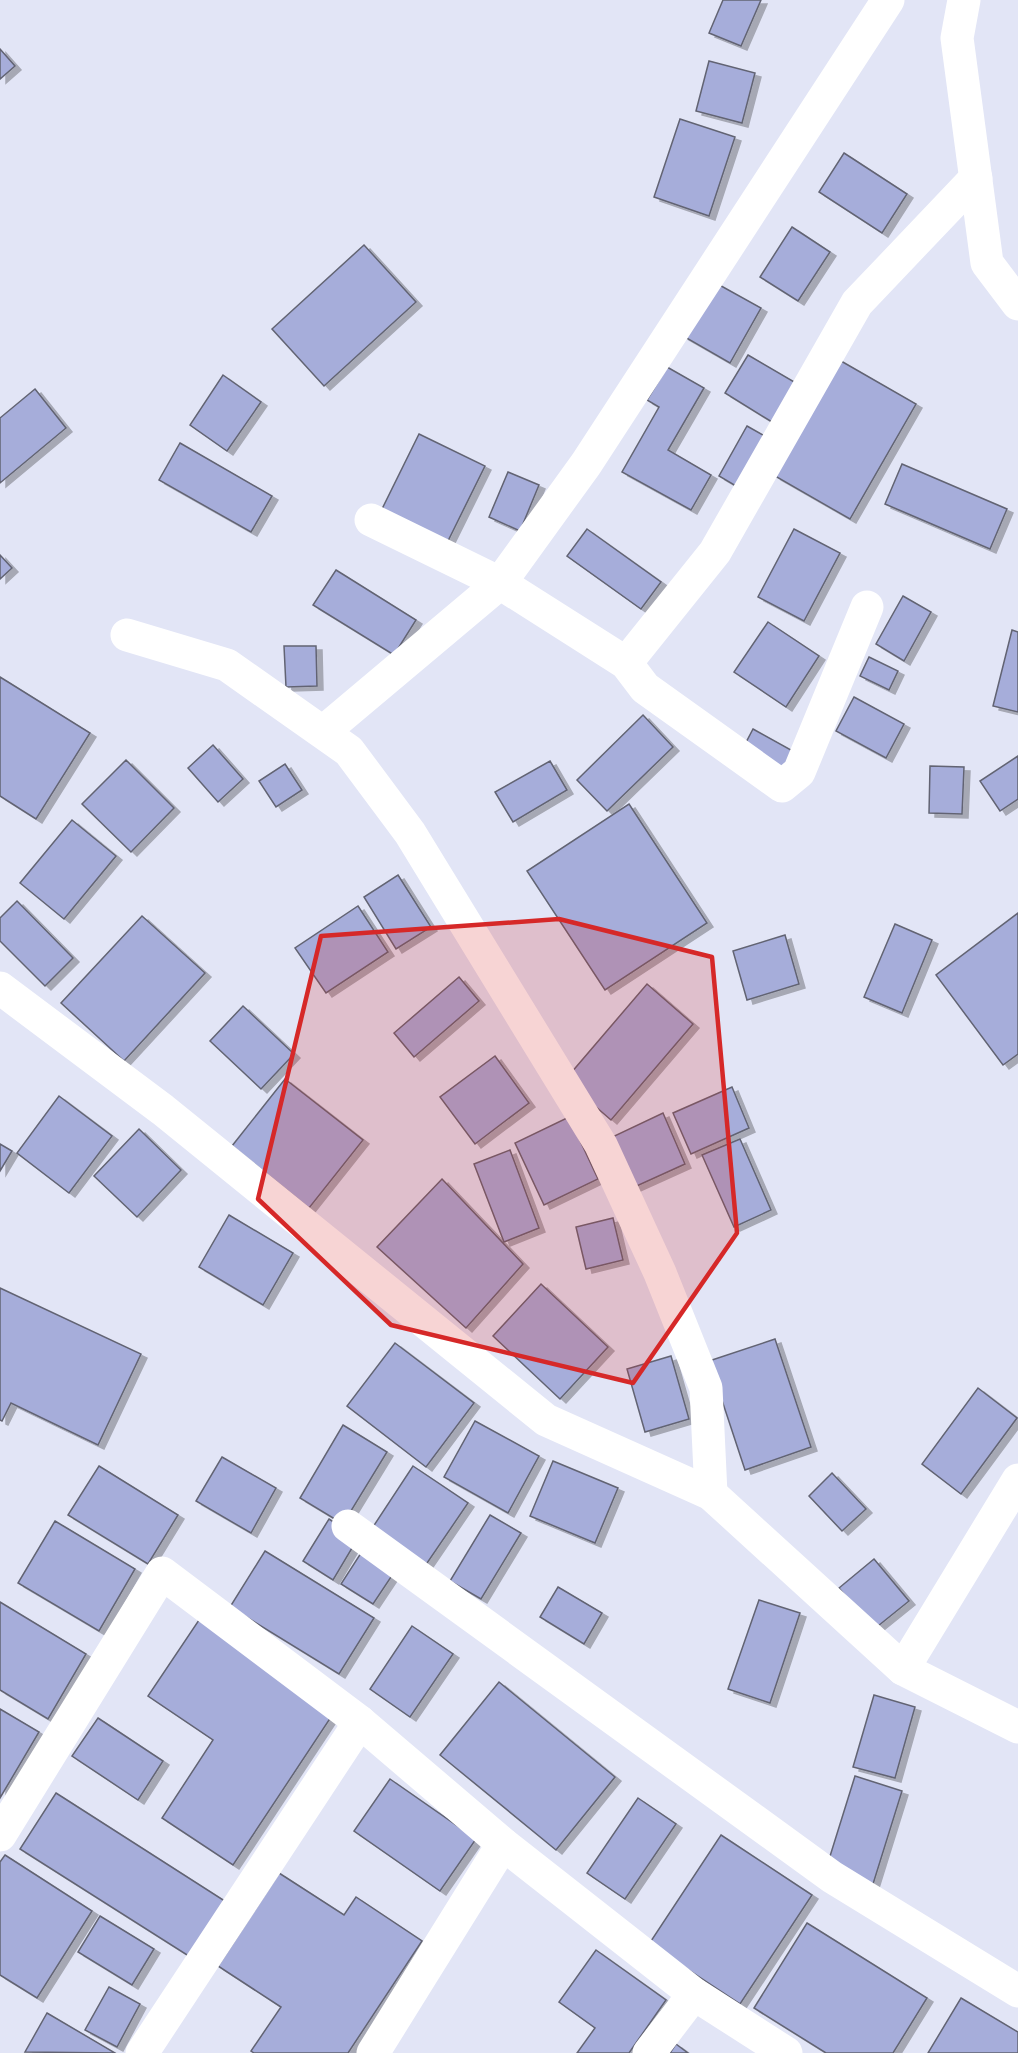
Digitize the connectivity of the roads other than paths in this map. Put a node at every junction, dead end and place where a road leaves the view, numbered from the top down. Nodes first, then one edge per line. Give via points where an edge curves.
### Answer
1 (888, 0) edge
2 (964, 0) edge
3 (976, 178) junction
4 (1018, 304) edge
5 (371, 520) dead end
6 (500, 583) junction
7 (867, 607) dead end
8 (127, 635) dead end
9 (626, 663) junction
10 (323, 732) junction
11 (0, 988) edge
12 (1018, 1480) edge
13 (711, 1494) junction
14 (348, 1526) dead end
15 (903, 1669) junction
16 (360, 1722) junction
17 (1018, 1727) edge
18 (0, 1835) edge
19 (503, 1844) junction
20 (1018, 1991) edge
21 (694, 1994) junction
22 (142, 2053) edge
23 (372, 2053) edge
24 (649, 2053) edge
25 (786, 2053) edge

1 - 6 street via 586,464
2 - 3 street via 957,38
3 - 4 street via 987,263
3 - 9 street via 857,303 715,552
5 - 6 street
6 - 9 street
6 - 10 street
7 - 9 street via 799,772 782,786 645,688
8 - 10 street via 227,664
10 - 13 street via 349,751 410,833 601,1145 660,1273 706,1388
11 - 13 street via 162,1110 546,1420
12 - 15 street
13 - 15 street
14 - 20 street via 832,1877
15 - 17 street
16 - 18 street via 162,1573
16 - 19 street
16 - 22 street
19 - 21 street
19 - 23 street
21 - 24 street
21 - 25 street

